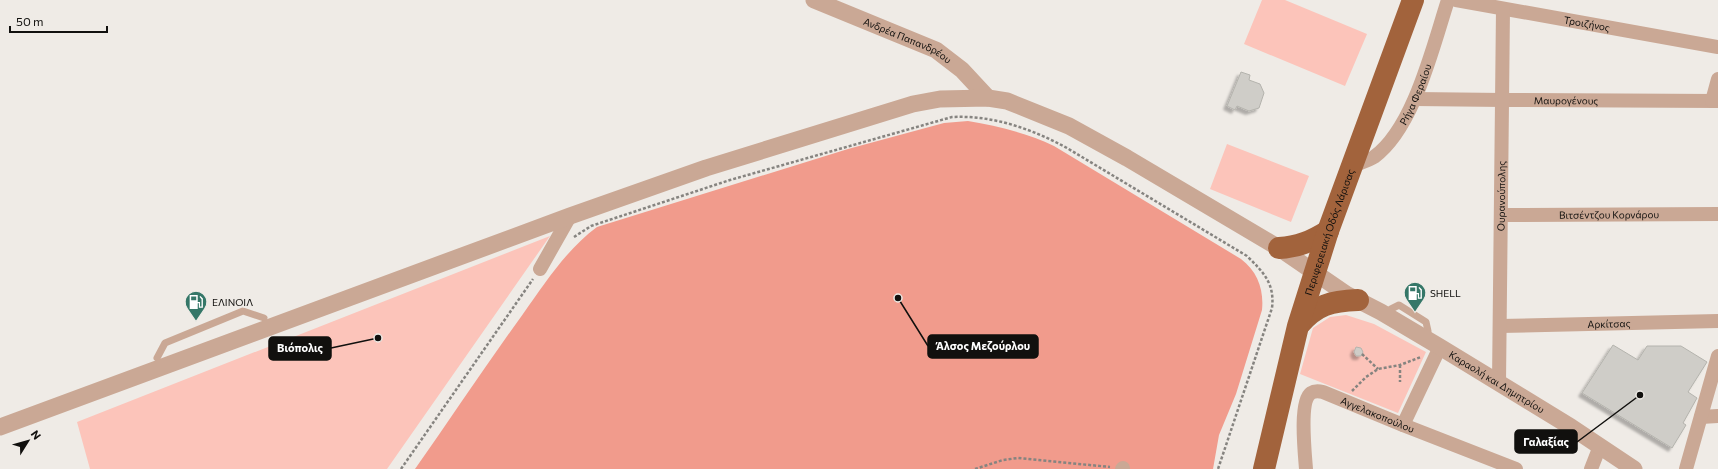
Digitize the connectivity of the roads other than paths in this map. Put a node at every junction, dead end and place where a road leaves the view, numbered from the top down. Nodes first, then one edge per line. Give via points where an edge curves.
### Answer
1 (814, 0) edge
2 (1413, 0) edge
3 (1448, 0) edge
4 (1456, 0) edge
5 (1503, 9) junction
6 (1718, 47) edge
7 (1718, 79) edge
8 (988, 98) junction
9 (1415, 98) junction
10 (1503, 100) junction
11 (1715, 101) edge
12 (1352, 166) junction
13 (1718, 214) edge
14 (1501, 215) junction
15 (570, 216) junction
16 (1328, 231) junction
17 (1279, 248) junction
18 (540, 269) road end
19 (1316, 273) junction
20 (1358, 300) junction
21 (1391, 309) dead end
22 (264, 318) dead end
23 (1718, 321) edge
24 (1298, 326) junction
25 (1500, 326) junction
26 (1428, 331) dead end
27 (1437, 354) junction
28 (1718, 356) edge
29 (157, 358) dead end
30 (1499, 383) junction
31 (1718, 416) edge
32 (1701, 417) junction
33 (1403, 425) junction
34 (0, 427) edge
35 (1600, 446) junction
36 (1264, 469) edge
37 (1306, 469) edge
38 (1516, 469) edge
39 (1592, 469) edge
40 (1634, 469) edge
41 (1686, 469) edge

1 - 8 street, Ανδρέα Παπανδρέου via 936,50 962,70
2 - 12 highway, Περιφερειακή Οδός Λάρισας
3 - 9 street, Ρήγα Φεραίου
4 - 5 street, Τρoιζήνος
5 - 6 street, Τρoιζήνος
5 - 10 street, Ουρανούπολης
7 - 11 street
8 - 15 street, Καραολή και Δημητρίου via 940,99 913,104 706,168
8 - 17 street, Καραολή και Δημητρίου via 1007,101 1069,126
9 - 10 street, Μαυρογένους
9 - 12 street, Ρήγα Φεραίου via 1388,144 1373,158
10 - 11 street, Μαυρογένους
10 - 14 street, Ουρανούπολης
12 - 16 highway, Περιφερειακή Οδός Λάρισας
13 - 14 street, Βιτσέντζου Κορνάρου
14 - 25 street, Ουρανούπολης
15 - 18 street
15 - 34 street, Καραολή και Δημητρίου
16 - 17 highway via 1303,244
16 - 19 highway, Περιφερειακή Οδός Λάρισας
17 - 19 street, Καραολή και Δημητρίου
19 - 20 street, Καραολή και Δημητρίου
19 - 24 highway, Περιφερειακή Οδός Λάρισας
20 - 24 highway via 1322,305 1308,314
20 - 27 street, Καραολή και Δημητρίου via 1381,312
21 - 26 lane via 1399,305 1426,322
22 - 29 lane via 243,311 165,343
23 - 25 street, Αρκίτσας
24 - 36 highway, Περιφερειακή Οδός Λάρισας
25 - 30 street, Ουρανούπολης
27 - 30 street, Καραολή και Δημητρίου
27 - 33 street
28 - 32 street
30 - 35 street, Καραολή και Δημητρίου
31 - 32 street
32 - 41 street
33 - 37 street, Αγγελακοπούλου via 1323,392 1310,393 1305,408
33 - 38 street, Αγγελακοπούλου
35 - 39 street
35 - 40 street, Καραολή και Δημητρίου

